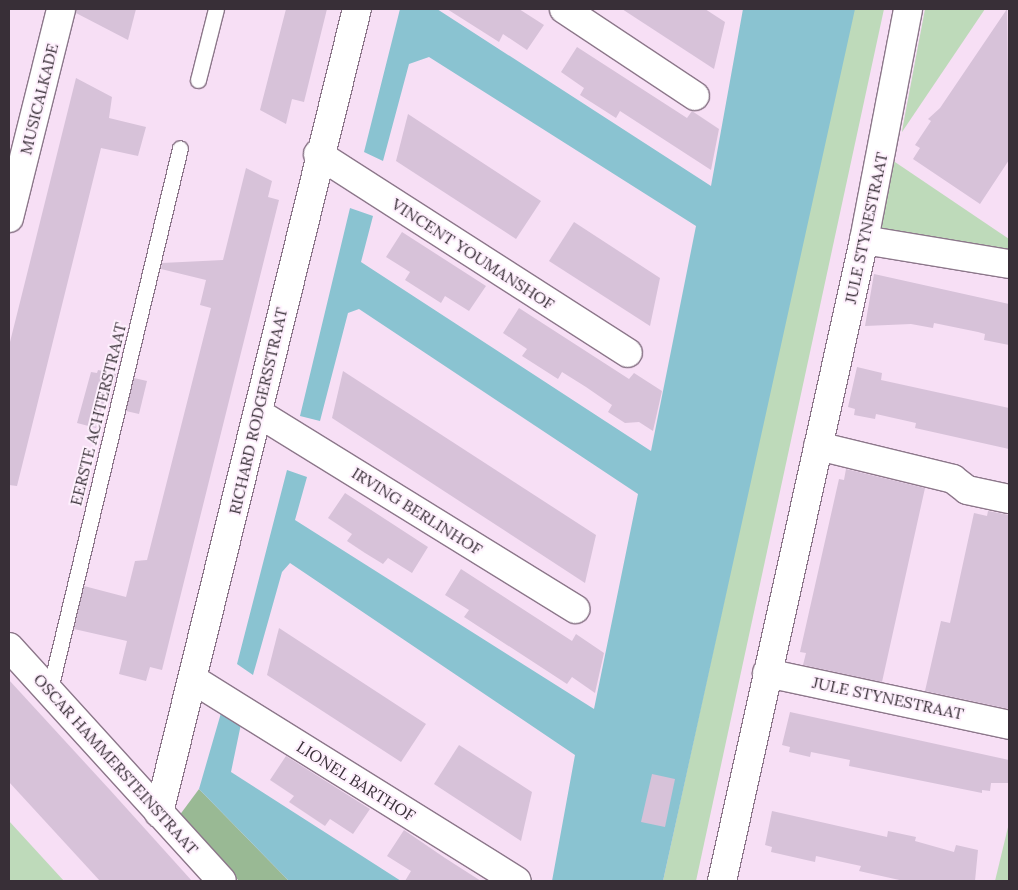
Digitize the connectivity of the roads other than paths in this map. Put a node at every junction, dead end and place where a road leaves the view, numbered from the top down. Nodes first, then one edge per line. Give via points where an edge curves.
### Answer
1 (62, 9) edge
2 (216, 9) edge
3 (356, 9) edge
4 (564, 9) edge
5 (908, 9) edge
6 (198, 80) dead end
7 (695, 96) dead end
8 (180, 148) dead end
9 (318, 154) junction
10 (9, 218) edge
11 (864, 240) junction
12 (1009, 264) edge
13 (628, 353) dead end
14 (258, 413) junction
15 (818, 446) junction
16 (1009, 498) edge
17 (575, 609) dead end
18 (9, 647) edge
19 (767, 673) junction
20 (194, 680) junction
21 (50, 689) junction
22 (1009, 724) edge
23 (160, 813) junction
24 (222, 881) edge
25 (517, 881) edge
26 (722, 881) edge

1 - 10 street, MUSICALKADE
2 - 6 lane
3 - 9 street, RICHARD RODGERSSTRAAT
4 - 7 street
5 - 11 street, JULE STYNESTRAAT
8 - 21 lane, EERSTE ACHTERSTRAAT
9 - 13 street, VINCENT YOUMANSHOF
9 - 14 street, RICHARD RODGERSSTRAAT
11 - 12 street
11 - 15 street, JULE STYNESTRAAT
14 - 17 street, IRVING BERLINHOF
14 - 20 street, RICHARD RODGERSSTRAAT
15 - 16 street via 953,479 967,490
15 - 19 street, JULE STYNESTRAAT
18 - 21 street, OSCAR HAMMERSTEINSTRAAT
19 - 22 street, JULE STYNESTRAAT
19 - 26 street, JULE STYNESTRAAT
20 - 23 street, RICHARD RODGERSSTRAAT
20 - 25 street, LIONEL BARTHOF
21 - 23 street, OSCAR HAMMERSTEINSTRAAT
23 - 24 street, OSCAR HAMMERSTEINSTRAAT

